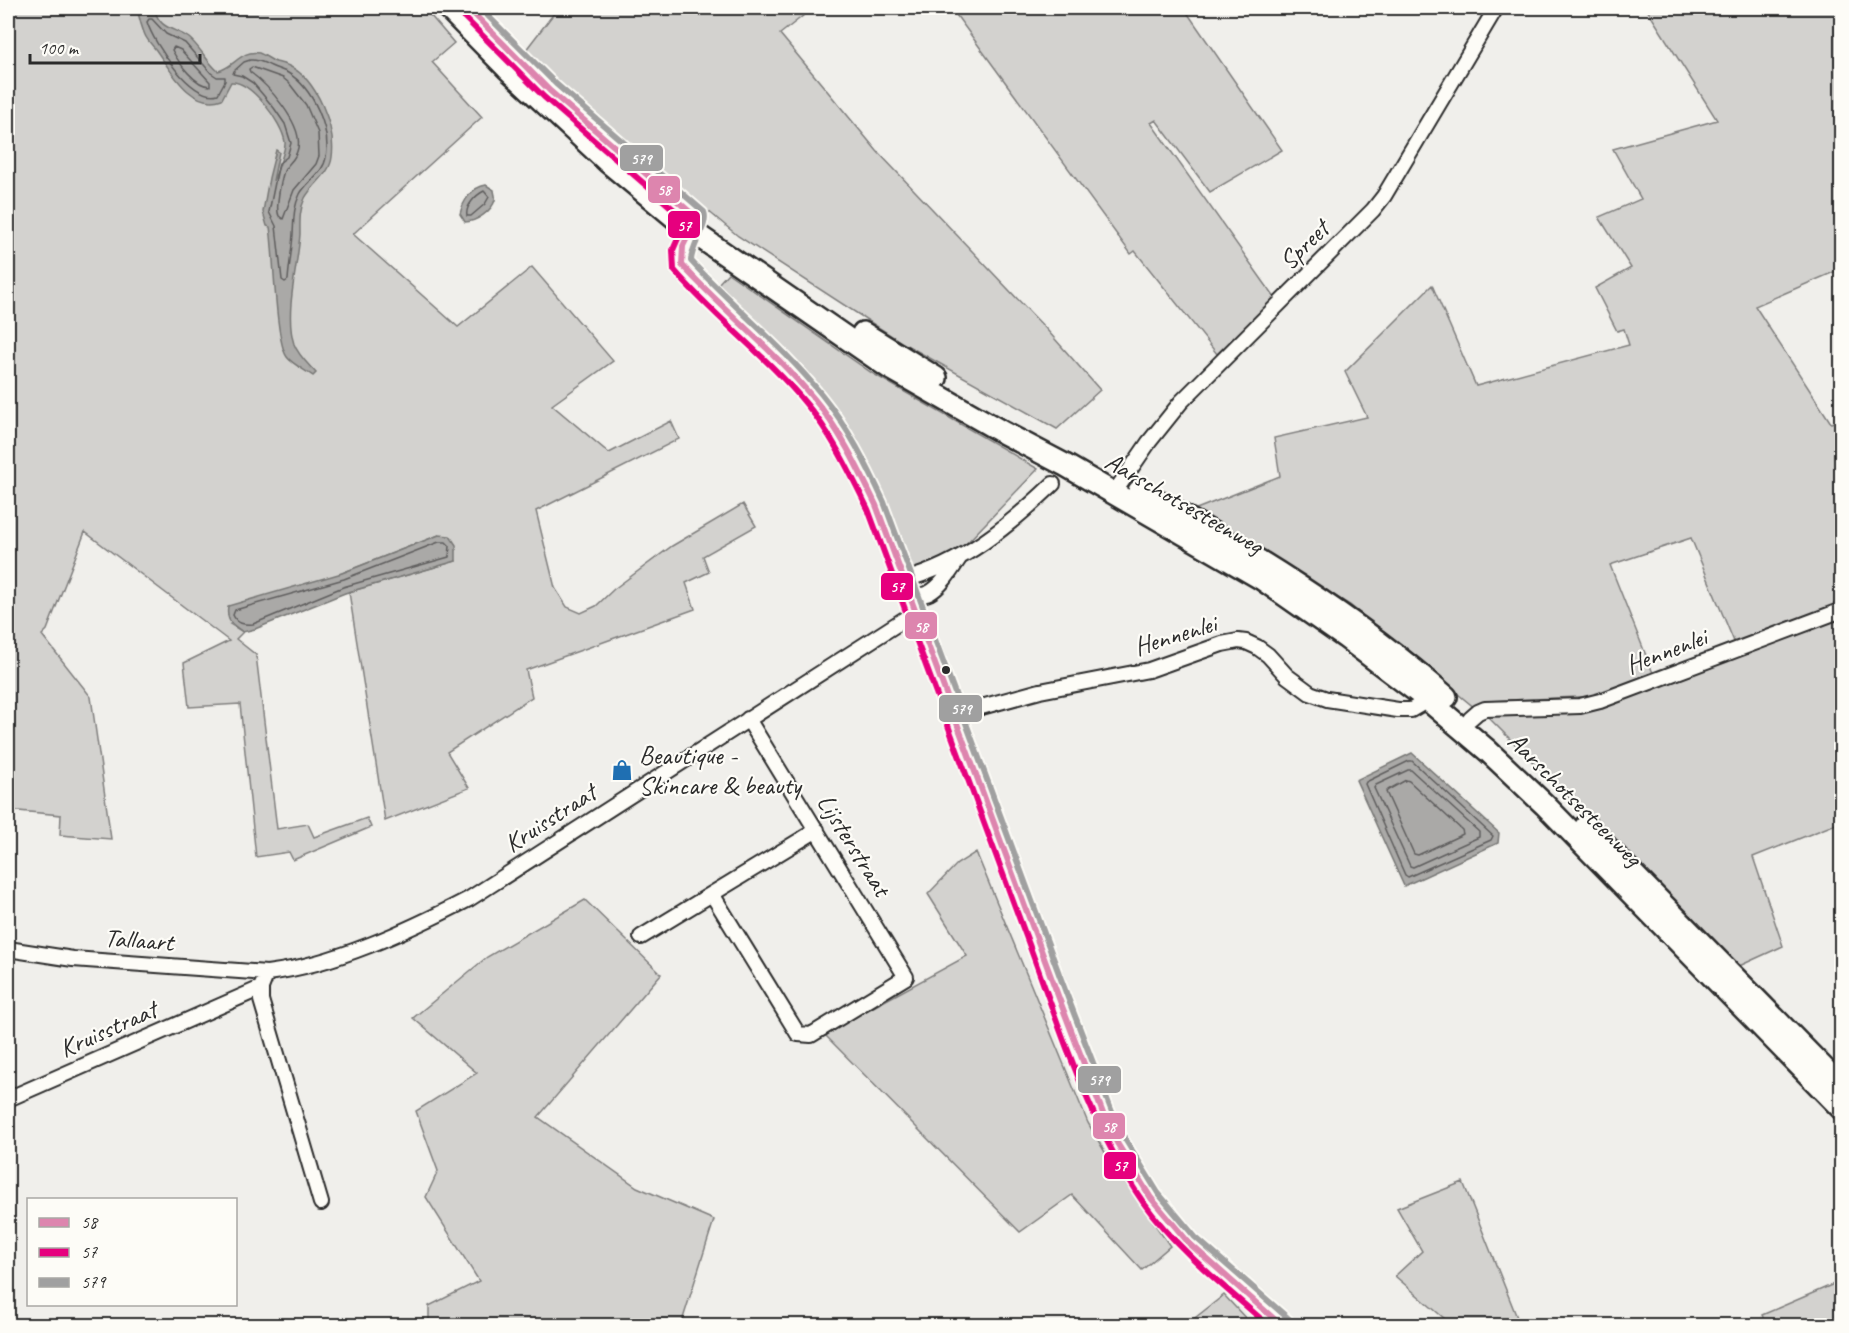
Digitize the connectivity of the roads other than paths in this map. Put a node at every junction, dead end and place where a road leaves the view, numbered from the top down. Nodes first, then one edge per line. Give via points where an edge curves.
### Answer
1 (447, 8) edge
2 (468, 8) edge
3 (1496, 8) edge
4 (613, 156) junction
5 (694, 224) junction
6 (1053, 484) dead end
7 (1118, 488) junction
8 (960, 557) junction
9 (904, 580) junction
10 (910, 596) junction
11 (1842, 610) edge
12 (914, 613) junction
13 (1428, 700) junction
14 (952, 715) junction
15 (1470, 718) junction
16 (748, 719) junction
17 (817, 830) junction
18 (712, 894) junction
19 (641, 937) dead end
20 (8, 949) edge
21 (267, 973) junction
22 (261, 988) junction
23 (1842, 1087) edge
24 (8, 1099) edge
25 (1842, 1109) edge
26 (321, 1203) dead end
27 (1283, 1326) edge

1 - 4 main road, Aarschotsesteenweg via 507,68
2 - 4 main road, Aarschotsesteenweg
3 - 7 street, Spreet via 1373,210 1181,402
4 - 5 main road, Aarschotsesteenweg
5 - 7 main road, Aarschotsesteenweg via 871,338
5 - 9 street via 683,244 682,265 813,398 832,423 876,505
6 - 8 street via 1014,521
7 - 13 main road, Aarschotsesteenweg via 1262,579
7 - 15 main road, Aarschotsesteenweg via 1225,539 1361,628
8 - 9 street
8 - 10 street via 929,593
9 - 10 street
10 - 12 street
11 - 15 street, Hennenlei via 1600,701 1580,706 1485,709
12 - 14 street
12 - 16 street, Kruisstraat
13 - 14 street, Hennenlei via 1411,710 1398,710 1317,696 1299,687 1257,646 1232,642 1149,670 1040,691
13 - 25 main road, Aarschotsesteenweg via 1545,805
14 - 27 street via 1117,1143 1174,1227
15 - 23 main road, Aarschotsesteenweg via 1557,796
16 - 17 street, Lijsterstraat
16 - 21 street, Kruisstraat via 469,899 372,943 306,967
17 - 18 street
17 - 18 street, Lijsterstraat via 906,977 812,1035 798,1034
18 - 19 street
20 - 21 street, Tallaart via 73,959
21 - 22 street
22 - 24 street, Kruisstraat
22 - 26 street via 261,1000

